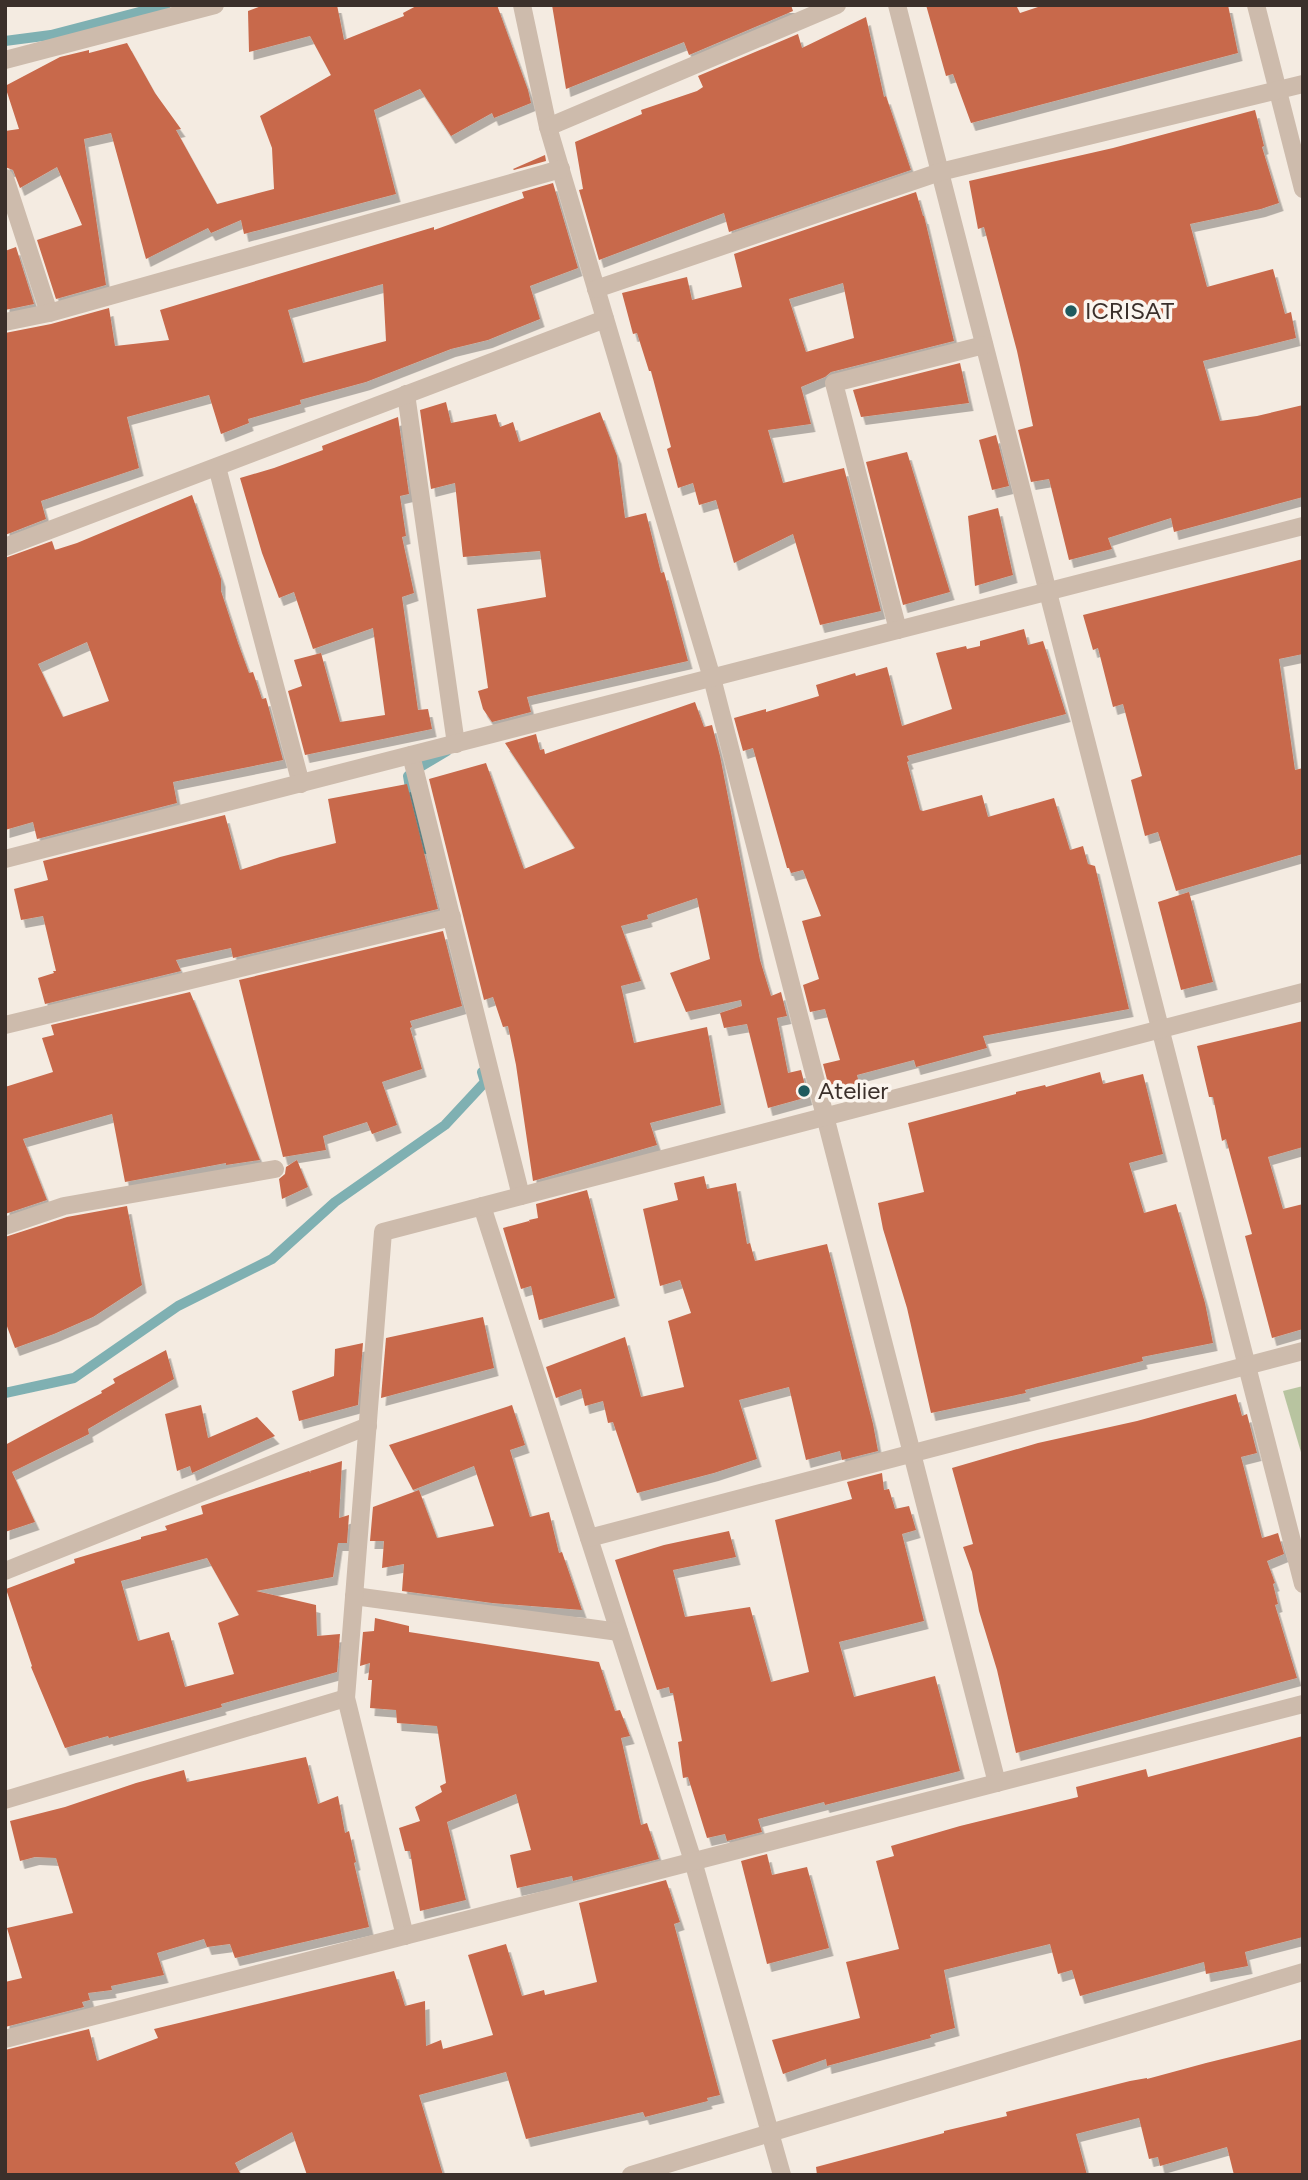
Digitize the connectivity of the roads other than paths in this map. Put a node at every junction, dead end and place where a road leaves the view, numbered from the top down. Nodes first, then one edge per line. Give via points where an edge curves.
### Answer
1 (215, 5) edge
2 (522, 5) edge
3 (837, 5) edge
4 (897, 5) edge
5 (1256, 5) edge
6 (5, 60) edge
7 (1303, 84) edge
8 (1278, 91) junction
9 (548, 127) junction
10 (561, 169) junction
11 (940, 172) junction
12 (5, 178) edge
13 (1303, 189) edge
14 (596, 289) junction
15 (49, 313) junction
16 (605, 319) junction
17 (5, 323) edge
18 (984, 345) junction
19 (406, 394) junction
20 (217, 467) junction
21 (1303, 526) edge
22 (5, 547) edge
23 (1048, 592) junction
24 (898, 630) junction
25 (712, 678) junction
26 (456, 744) junction
27 (411, 755) junction
28 (301, 784) junction
29 (5, 859) edge
30 (452, 917) junction
31 (1303, 992) edge
32 (5, 1025) edge
33 (1160, 1029) junction
34 (825, 1117) junction
35 (275, 1169) dead end
36 (521, 1196) junction
37 (482, 1206) junction
38 (5, 1226) edge
39 (1303, 1350) edge
40 (1246, 1365) junction
41 (368, 1426) junction
42 (912, 1454) junction
43 (589, 1538) junction
44 (5, 1571) edge
45 (1303, 1584) edge
46 (354, 1595) junction
47 (619, 1632) junction
48 (346, 1699) junction
49 (1303, 1704) edge
50 (997, 1783) junction
51 (5, 1800) edge
52 (693, 1861) junction
53 (405, 1936) junction
54 (1303, 1972) edge
55 (5, 2039) edge
56 (770, 2133) junction
57 (631, 2175) edge
58 (782, 2175) edge

1 - 6 street
2 - 9 street
3 - 9 street
4 - 11 street
5 - 8 street
7 - 8 street
8 - 11 street
8 - 13 street
9 - 10 street
10 - 14 street
10 - 15 street
11 - 14 street
11 - 18 street
12 - 15 street
14 - 16 street
15 - 17 street
16 - 19 street
16 - 25 street
18 - 23 street
18 - 24 street via 834,383
19 - 20 street
19 - 26 street
20 - 22 street
20 - 28 street
21 - 23 street
23 - 24 street
23 - 33 street
24 - 25 street
25 - 26 street
25 - 34 street
26 - 27 street
27 - 28 street
27 - 30 street
28 - 29 street
30 - 32 street
30 - 36 street
31 - 33 street
33 - 34 street
33 - 40 street
34 - 36 street
34 - 42 street
35 - 38 street via 64,1206
36 - 37 street
37 - 41 street via 383,1232
37 - 43 street
39 - 40 street
40 - 42 street
40 - 45 street
41 - 44 street
41 - 46 street
42 - 43 street
42 - 50 street
43 - 47 street
46 - 47 street
46 - 48 street
47 - 52 street
48 - 51 street
48 - 53 street
49 - 50 street
50 - 52 street
52 - 53 street
52 - 56 street
53 - 55 street
54 - 56 street
56 - 57 street
56 - 58 street

